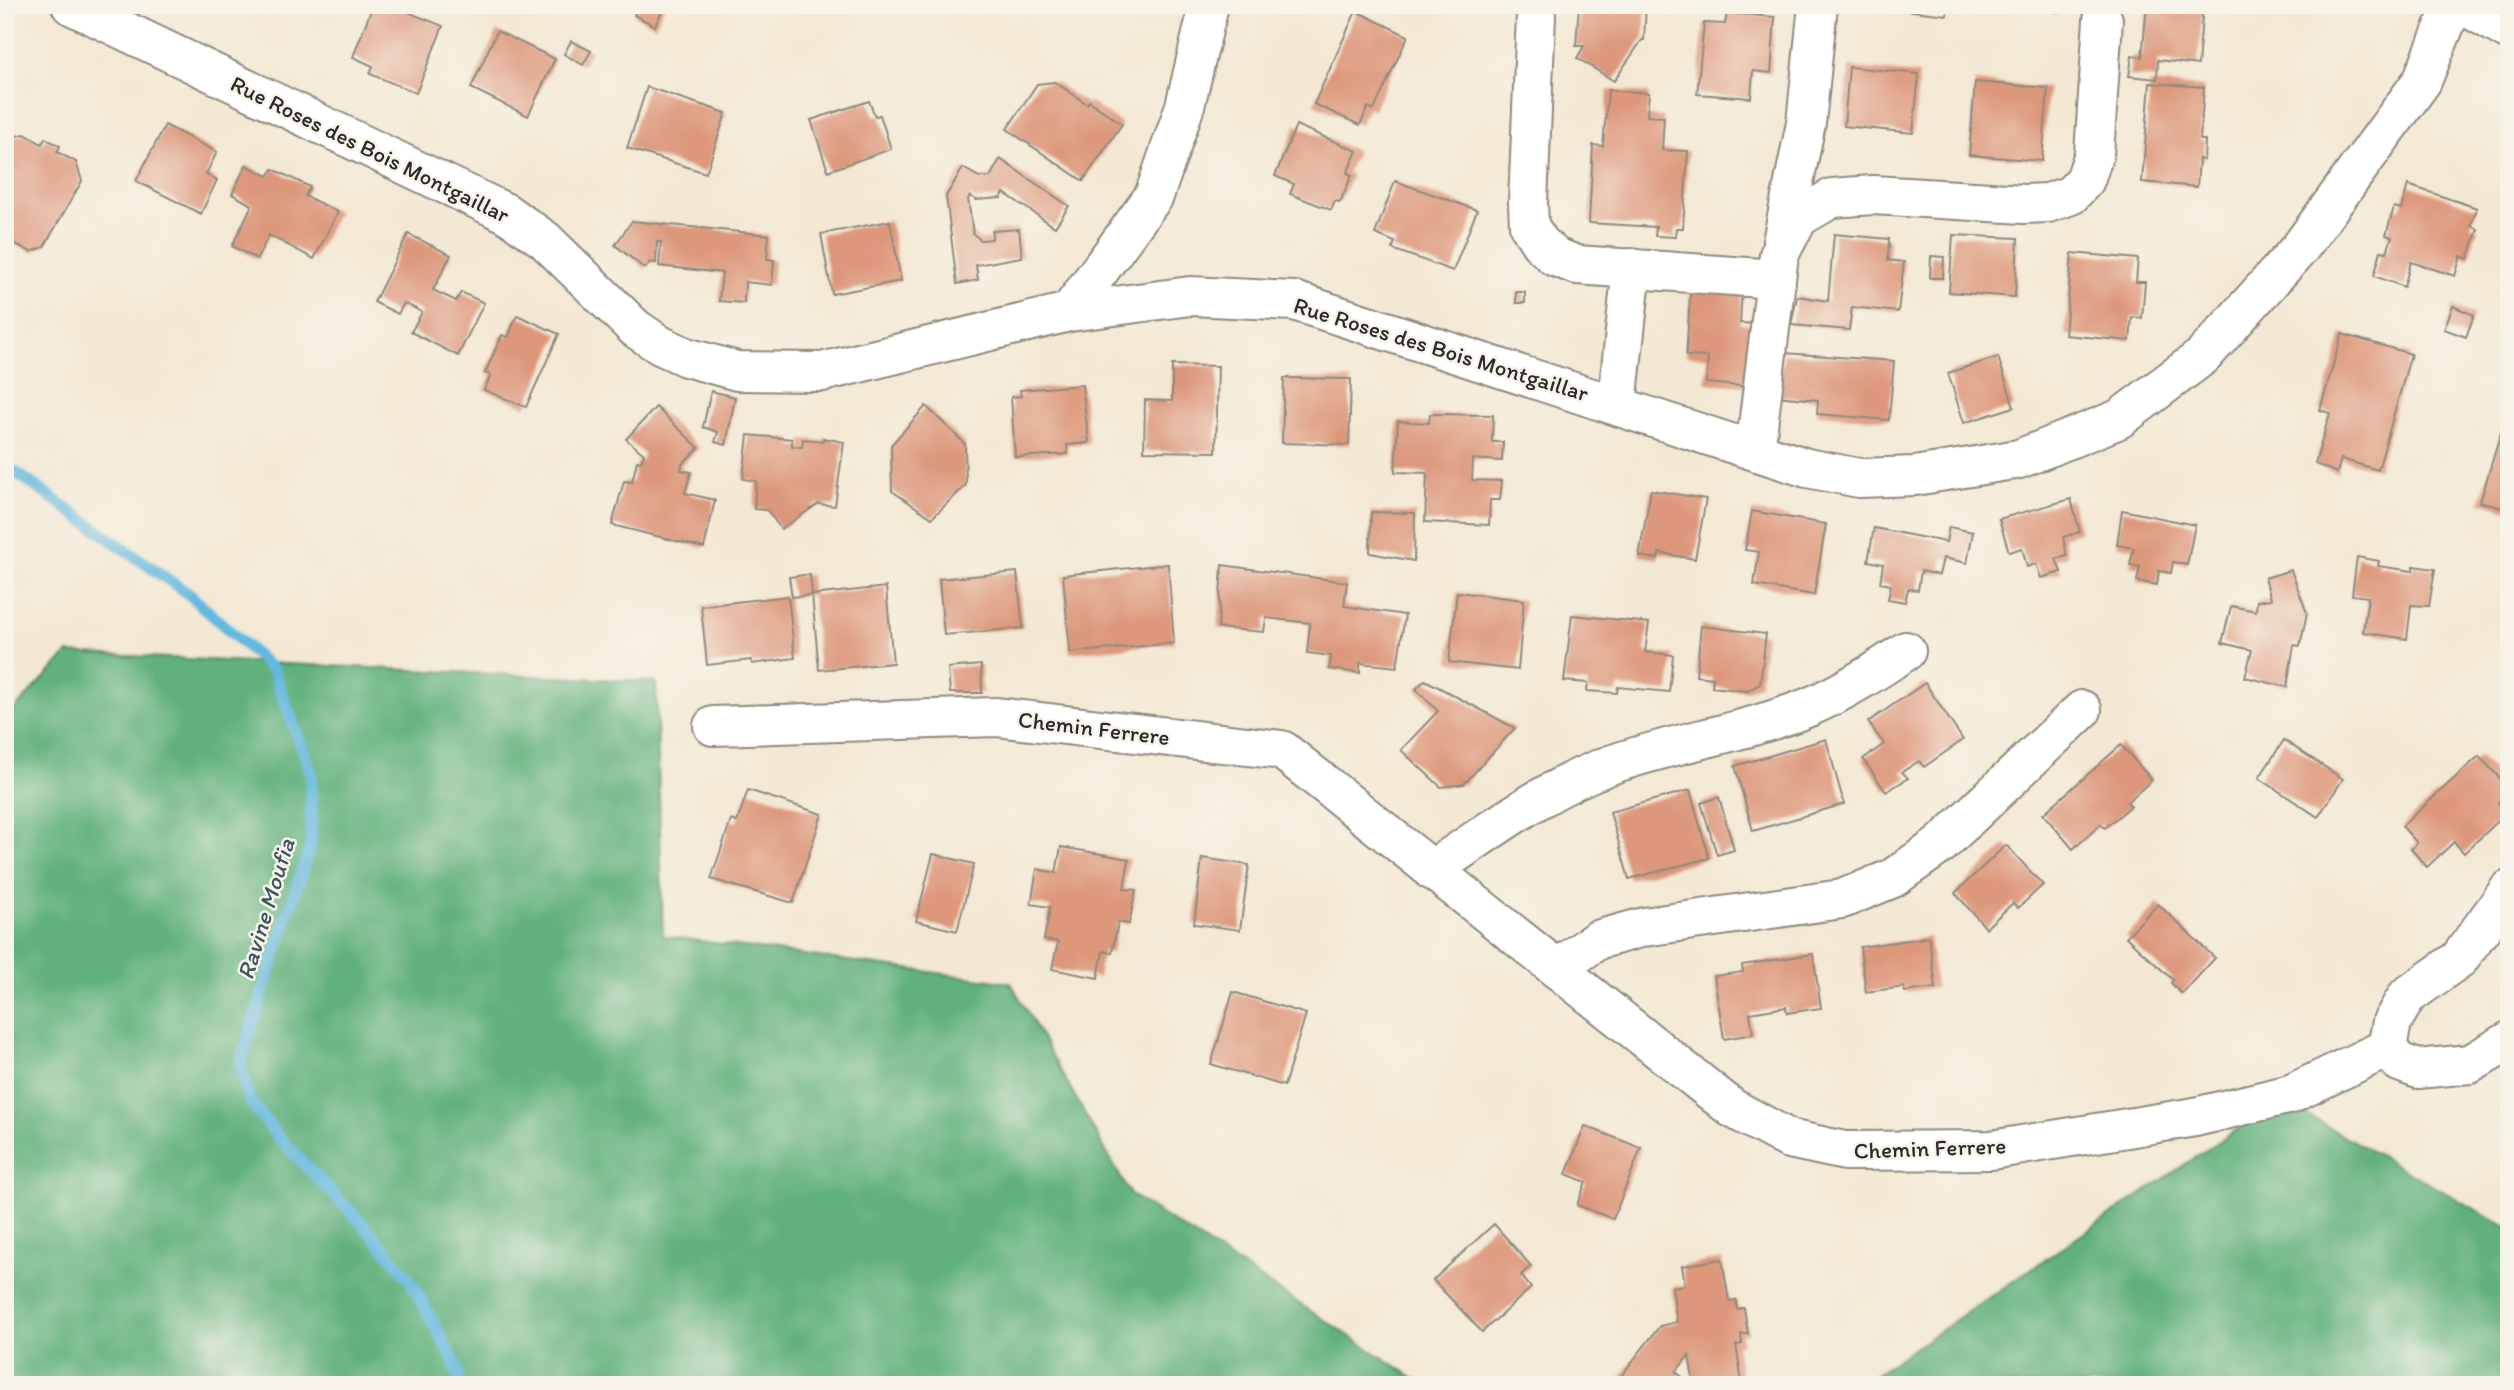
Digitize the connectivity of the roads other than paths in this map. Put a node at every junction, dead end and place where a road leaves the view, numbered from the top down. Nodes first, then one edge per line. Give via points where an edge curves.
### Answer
1 (71, 5) edge
2 (1209, 5) edge
3 (1818, 5) edge
4 (2453, 5) edge
5 (2463, 5) edge
6 (1536, 16) dead end
7 (2103, 20) dead end
8 (2509, 31) edge
9 (1777, 267) junction
10 (1632, 268) junction
11 (1069, 312) junction
12 (1618, 404) junction
13 (1755, 451) junction
14 (1906, 651) dead end
15 (2082, 710) dead end
16 (713, 726) dead end
17 (1431, 870) junction
18 (2509, 890) edge
19 (1557, 968) junction
20 (2509, 1041) edge
21 (2387, 1048) junction

1 - 11 street, Rue Roses des Bois Montgaillar via 506,213 545,240 635,328 669,349 711,365 737,371 822,372
2 - 11 street via 1185,106 1154,196
3 - 9 street via 1806,123
4 - 13 street, Rue Roses des Bois Montgaillar via 2422,81 2300,248 2203,356 2119,419 2019,459 1915,476 1859,478
5 - 8 street
6 - 10 street via 1529,226 1555,257 1577,265
7 - 9 street via 2094,154 2085,180 2071,195 2048,203 2024,204 1872,195 1832,198 1798,218
9 - 10 street
9 - 13 street
10 - 12 street, Rue Roses des Bois Montgaillar
11 - 12 street, Rue Roses des Bois Montgaillar via 1190,296 1294,301
12 - 13 street, Rue Roses des Bois Montgaillar
14 - 17 street via 1854,686 1809,707 1607,766 1543,797
15 - 19 street via 1940,845 1893,878 1842,899 1644,927 1597,940
16 - 17 street, Chemin Ferrere via 996,717 1282,750
17 - 19 street, Chemin Ferrere
18 - 21 street via 2459,959 2407,996 2392,1022
19 - 21 street, Chemin Ferrere via 1732,1108 1789,1139 1845,1151 1991,1150 2195,1117 2291,1094
20 - 21 street via 2470,1064 2418,1069 2399,1062

